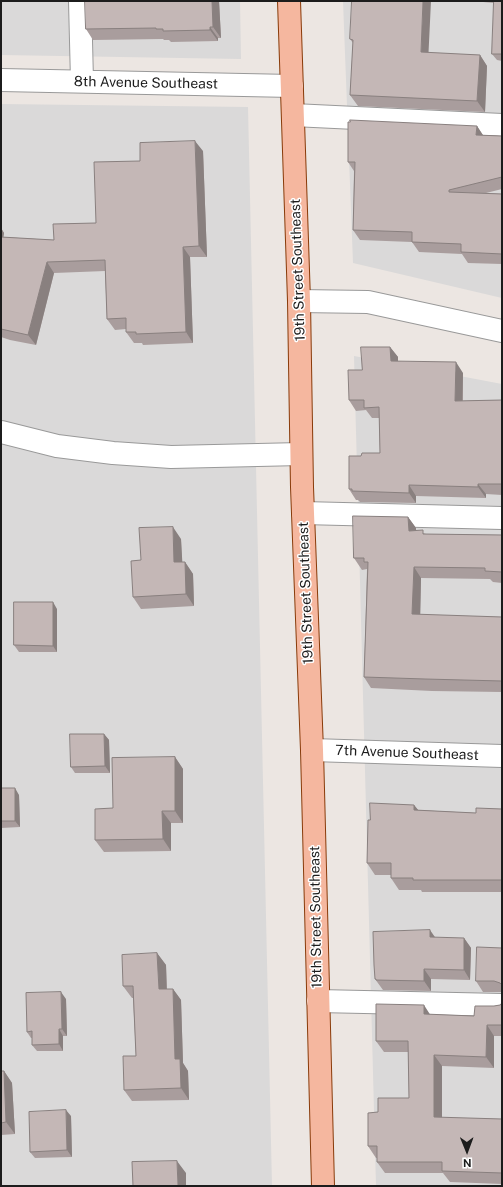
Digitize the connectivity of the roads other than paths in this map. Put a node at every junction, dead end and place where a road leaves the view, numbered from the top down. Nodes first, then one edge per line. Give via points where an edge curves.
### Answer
1 (80, 1) edge
2 (289, 1) edge
3 (1, 80) edge
4 (82, 81) junction
5 (292, 86) junction
6 (293, 115) junction
7 (502, 125) edge
8 (300, 301) junction
9 (502, 331) edge
10 (1, 432) edge
11 (301, 454) junction
12 (303, 513) junction
13 (502, 518) edge
14 (312, 750) junction
15 (502, 756) edge
16 (318, 1001) junction
17 (502, 1005) edge
18 (323, 1186) edge

1 - 4 street
2 - 5 main road, 19th Street Southeast
3 - 4 street, 8th Avenue Southeast
4 - 5 street, 8th Avenue Southeast
5 - 6 main road, 19th Street Southeast
6 - 7 street
6 - 8 main road, 19th Street Southeast
8 - 9 street via 368,302
8 - 11 main road, 19th Street Southeast
10 - 11 street via 57,446 171,458
11 - 12 main road, 19th Street Southeast
12 - 13 street
12 - 14 main road, 19th Street Southeast
14 - 15 street, 7th Avenue Southeast
14 - 16 main road, 19th Street Southeast
16 - 17 street
16 - 18 main road, 19th Street Southeast

